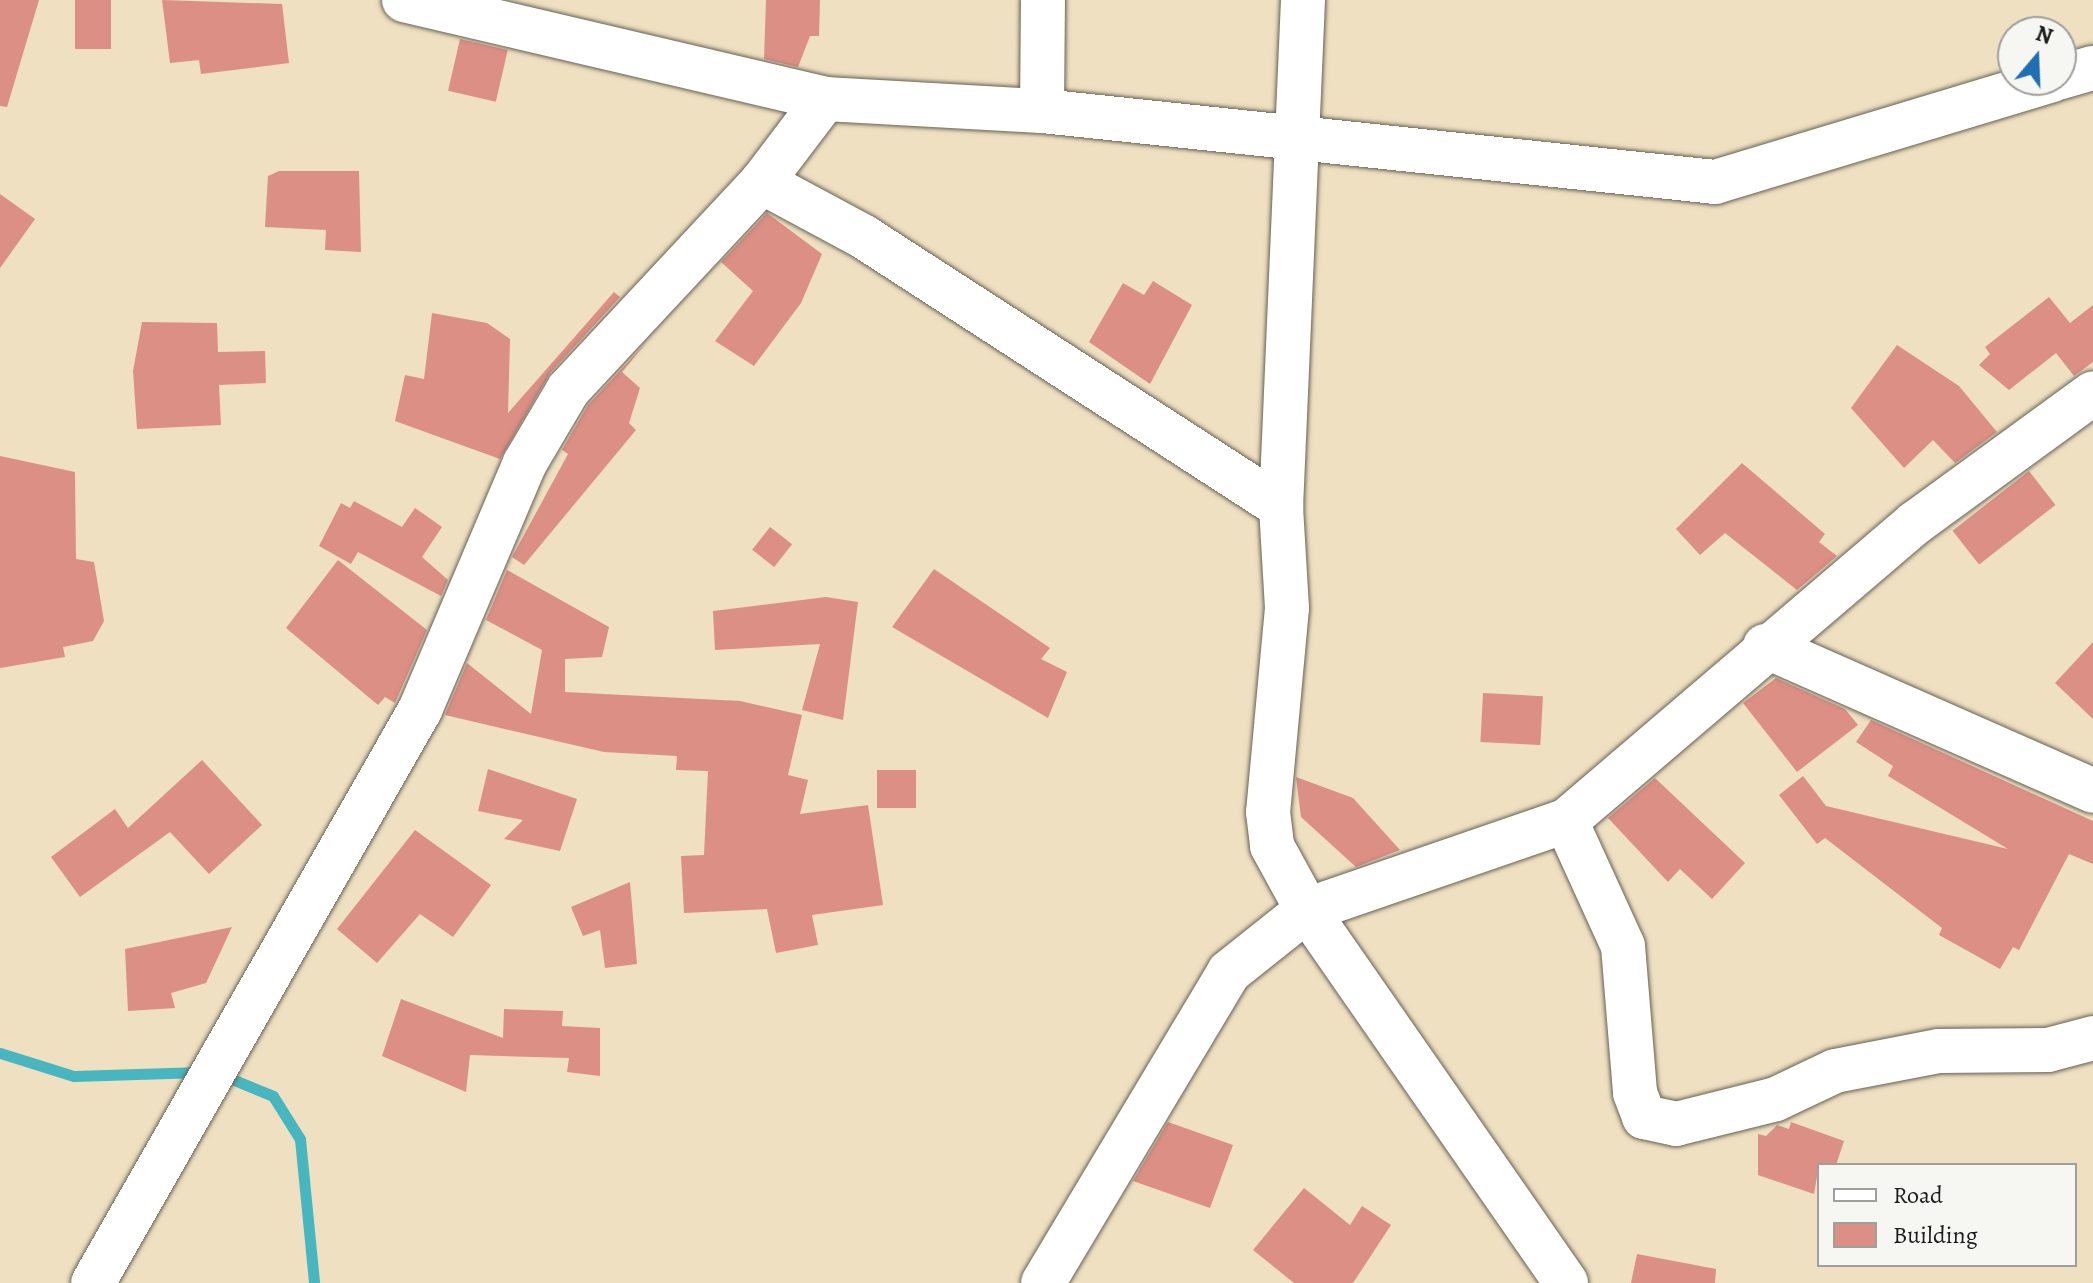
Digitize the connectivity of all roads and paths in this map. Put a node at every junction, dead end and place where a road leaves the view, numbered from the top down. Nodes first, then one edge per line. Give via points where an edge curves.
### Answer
1 (404, 0) edge
2 (1043, 0) edge
3 (1303, 0) edge
4 (1999, 96) edge
5 (825, 99) junction
6 (1042, 111) junction
7 (1300, 140) junction
8 (762, 182) junction
9 (2093, 393) edge
10 (1281, 507) junction
11 (1765, 646) junction
12 (2093, 791) edge
13 (1566, 821) junction
14 (1307, 910) junction
15 (2093, 1038) edge
16 (93, 1283) edge
17 (1043, 1283) edge
18 (1566, 1283) edge

1 - 5 street
2 - 6 street
3 - 7 street
4 - 7 street via 1715,182
5 - 6 street
5 - 8 street
6 - 7 street
7 - 10 street
8 - 10 street via 864,237
8 - 16 street via 568,390 525,463 420,710
9 - 11 street
10 - 14 street via 1287,608 1268,812 1272,846
11 - 12 street
11 - 13 street
13 - 14 street
13 - 15 street via 1623,946 1635,1093 1644,1117 1676,1124 1776,1099 1835,1071 1939,1051 2048,1050
14 - 17 street via 1229,972 1199,1013
14 - 18 street

